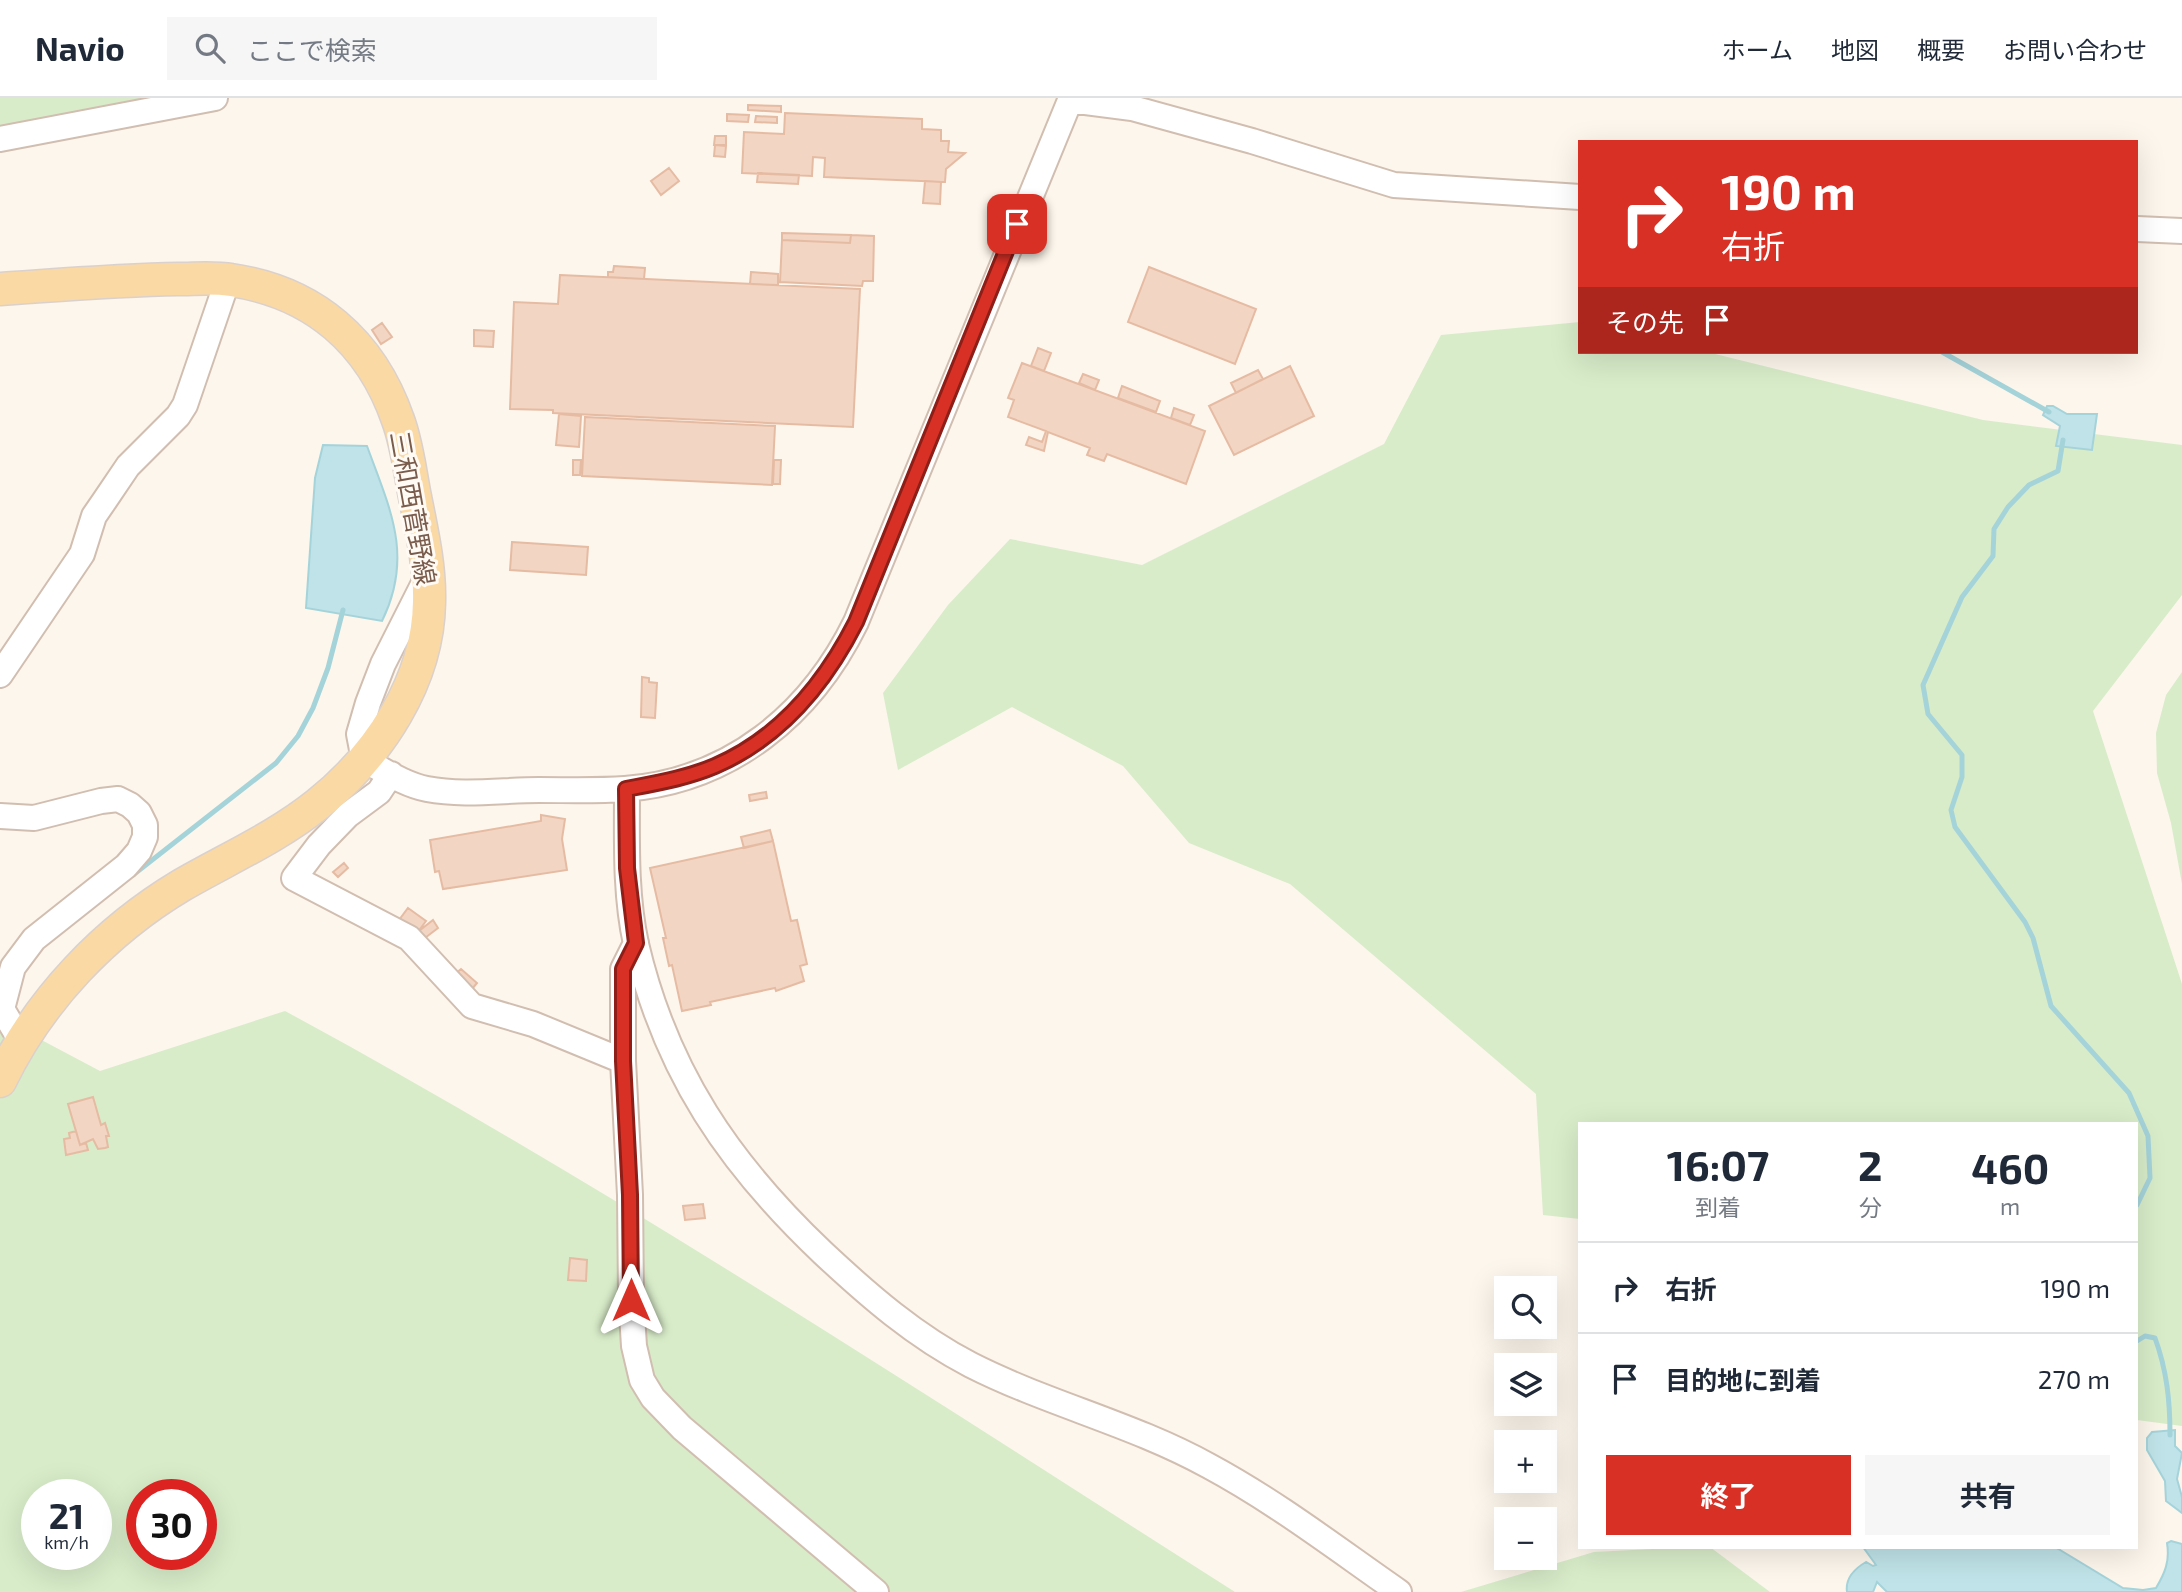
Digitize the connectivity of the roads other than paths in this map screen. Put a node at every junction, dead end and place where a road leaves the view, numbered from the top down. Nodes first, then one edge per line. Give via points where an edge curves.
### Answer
1 (215, 98) edge
2 (1070, 99) edge
3 (0, 139) edge
4 (1578, 197) edge
5 (2138, 229) edge
6 (2182, 231) edge
7 (228, 279) junction
8 (0, 289) edge
9 (0, 675) edge
10 (377, 767) junction
11 (626, 789) junction
12 (0, 816) edge
13 (636, 943) junction
14 (21, 1041) junction
15 (623, 1061) junction
16 (0, 1081) edge
17 (876, 1592) edge
18 (1399, 1592) edge

1 - 3 street
2 - 4 street via 1132,108 1394,185
2 - 11 street via 840,653 793,713 753,744 716,765 674,780
5 - 6 street
7 - 8 main road, 三和西菅野線
7 - 9 street via 185,405 128,466 94,516 82,554
7 - 10 main road, 三和西菅野線 via 297,299 331,319 377,372 401,429 429,573 428,622 419,663 389,726
10 - 11 street via 426,789
10 - 14 main road, 三和西菅野線 via 179,887 119,929 68,979
10 - 15 street via 379,792 318,845 294,878 409,938 472,1006 533,1024
11 - 13 street via 627,868
12 - 14 street via 34,818 118,799 139,813 145,825 139,851 126,866 34,939 13,967 2,1009
13 - 15 street via 623,969
13 - 18 street via 674,1057 706,1118 756,1185 804,1236 898,1320 972,1365 1208,1465
14 - 16 main road, 三和西菅野線
15 - 17 street via 633,1335 642,1380 682,1428

